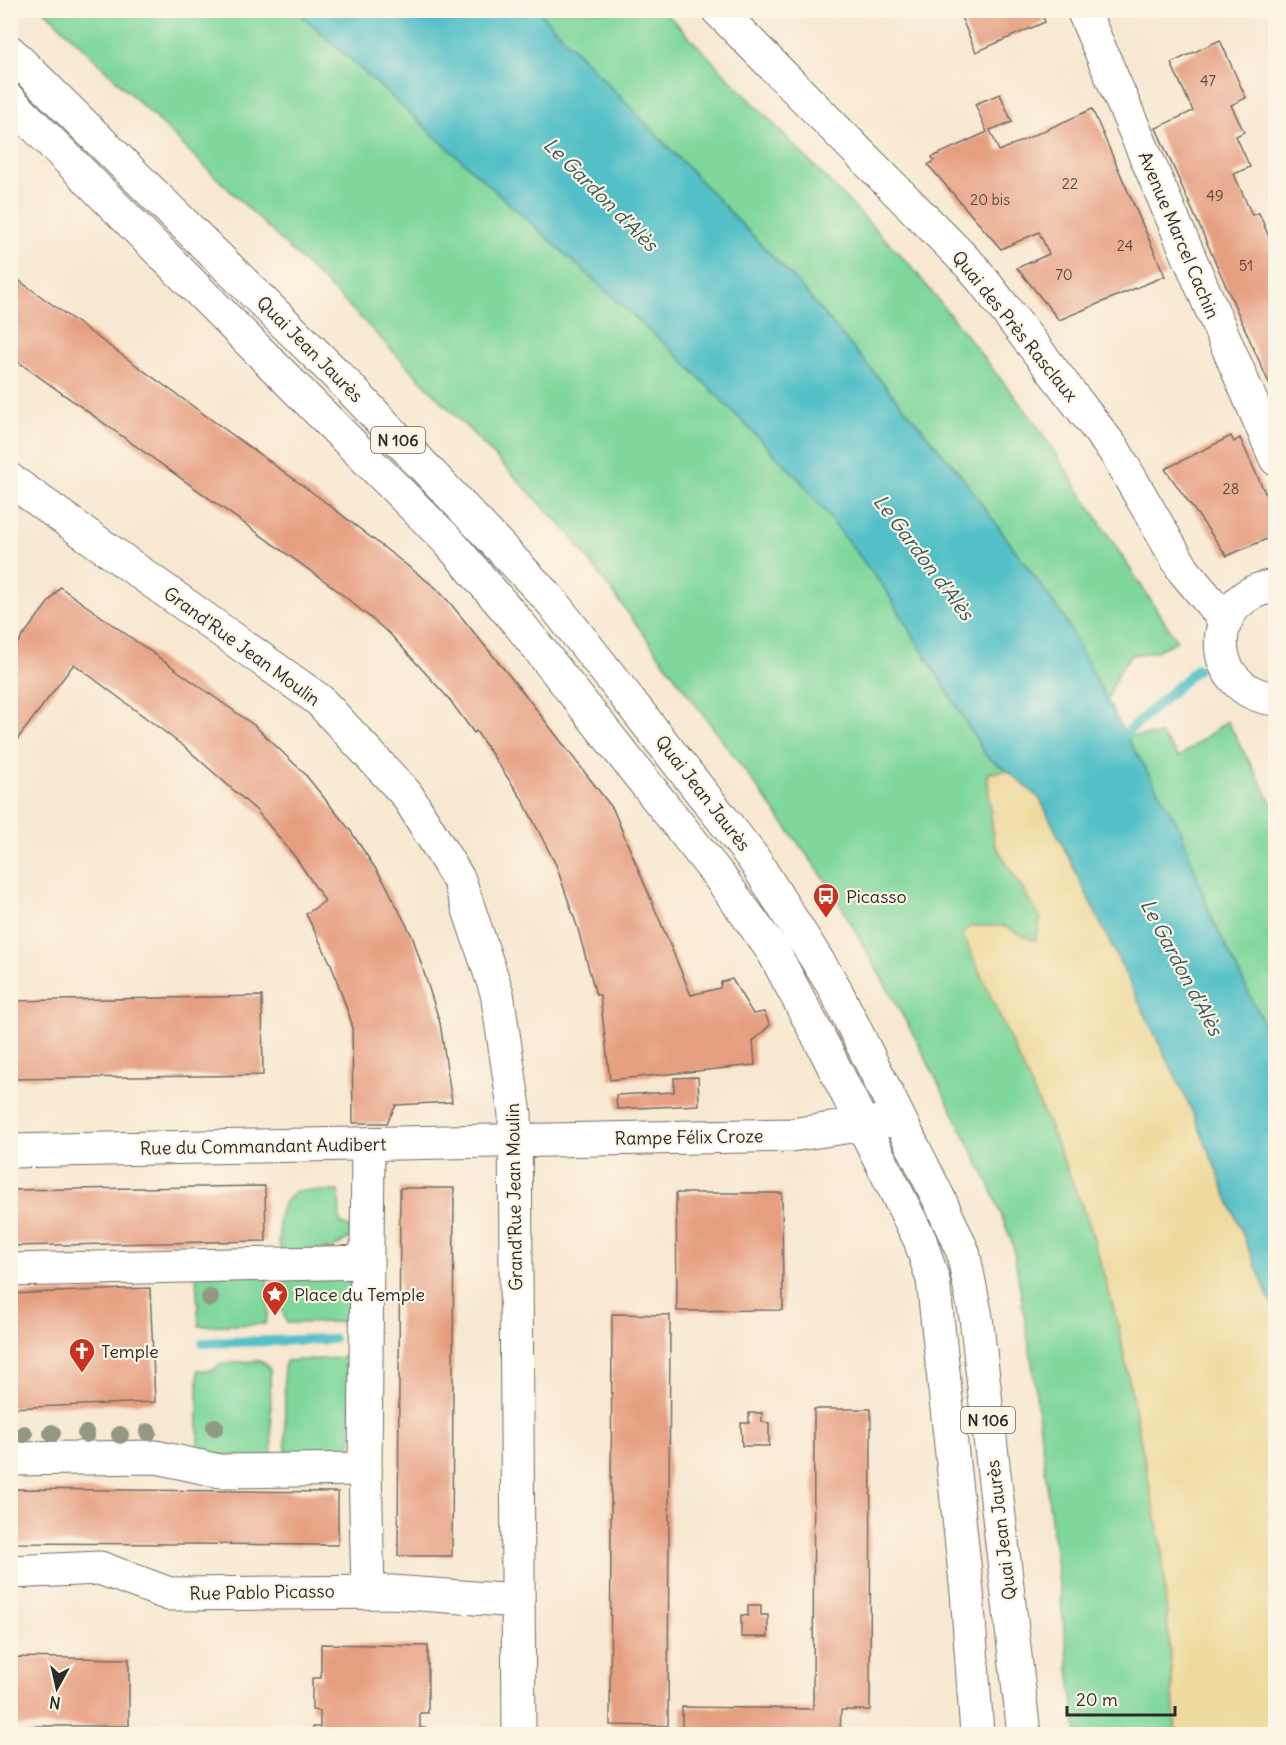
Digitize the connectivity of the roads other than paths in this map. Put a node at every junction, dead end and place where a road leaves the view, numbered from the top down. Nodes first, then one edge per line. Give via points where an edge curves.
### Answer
1 (718, 10) edge
2 (1083, 10) edge
3 (10, 52) edge
4 (10, 100) edge
5 (1275, 459) edge
6 (10, 480) edge
7 (1275, 586) edge
8 (1225, 620) junction
9 (1275, 699) edge
10 (898, 1119) junction
11 (861, 1125) junction
12 (516, 1141) junction
13 (368, 1144) junction
14 (10, 1151) edge
15 (367, 1262) junction
16 (10, 1270) edge
17 (10, 1459) edge
18 (365, 1468) junction
19 (10, 1572) edge
20 (368, 1591) junction
21 (967, 1592) junction
22 (518, 1601) junction
23 (519, 1734) edge
24 (977, 1734) edge
25 (1003, 1734) edge
26 (1024, 1734) edge

1 - 8 main road, Quai des Près Rasclaux via 974,269 1114,450 1184,571
2 - 5 main road, Avenue Marcel Cachin
3 - 10 main road, Quai Jean Jaurès / N 106 via 347,385 551,601 753,858 834,987
4 - 11 main road, Quai Jean Jaurès / N 106 via 448,541 520,625 719,876 773,951 829,1055
6 - 12 main road, Grand'Rue Jean Moulin via 320,700 407,795 459,880 497,993
7 - 8 main road via 1248,594 1234,605
8 - 9 main road via 1221,652 1226,668 1248,692
10 - 11 main road, Rampe Félix Croze
10 - 26 main road, Quai Jean Jaurès / N 106 via 963,1252 976,1317
11 - 12 main road, Rampe Félix Croze via 791,1136
11 - 21 main road, Quai Jean Jaurès / N 106 via 920,1240 933,1280
12 - 13 main road, Rue du Commandant Audibert
12 - 22 main road, Grand'Rue Jean Moulin
13 - 14 main road, Rue du Commandant Audibert
13 - 15 main road
15 - 16 main road
15 - 18 main road
17 - 18 main road via 156,1457 220,1471
18 - 20 main road
19 - 20 main road, Rue Pablo Picasso via 100,1568 169,1594
20 - 22 main road, Rue Pablo Picasso
21 - 24 main road, Quai Jean Jaurès / N 106
21 - 25 main road, N 106
22 - 23 main road, Grand'Rue Jean Moulin

